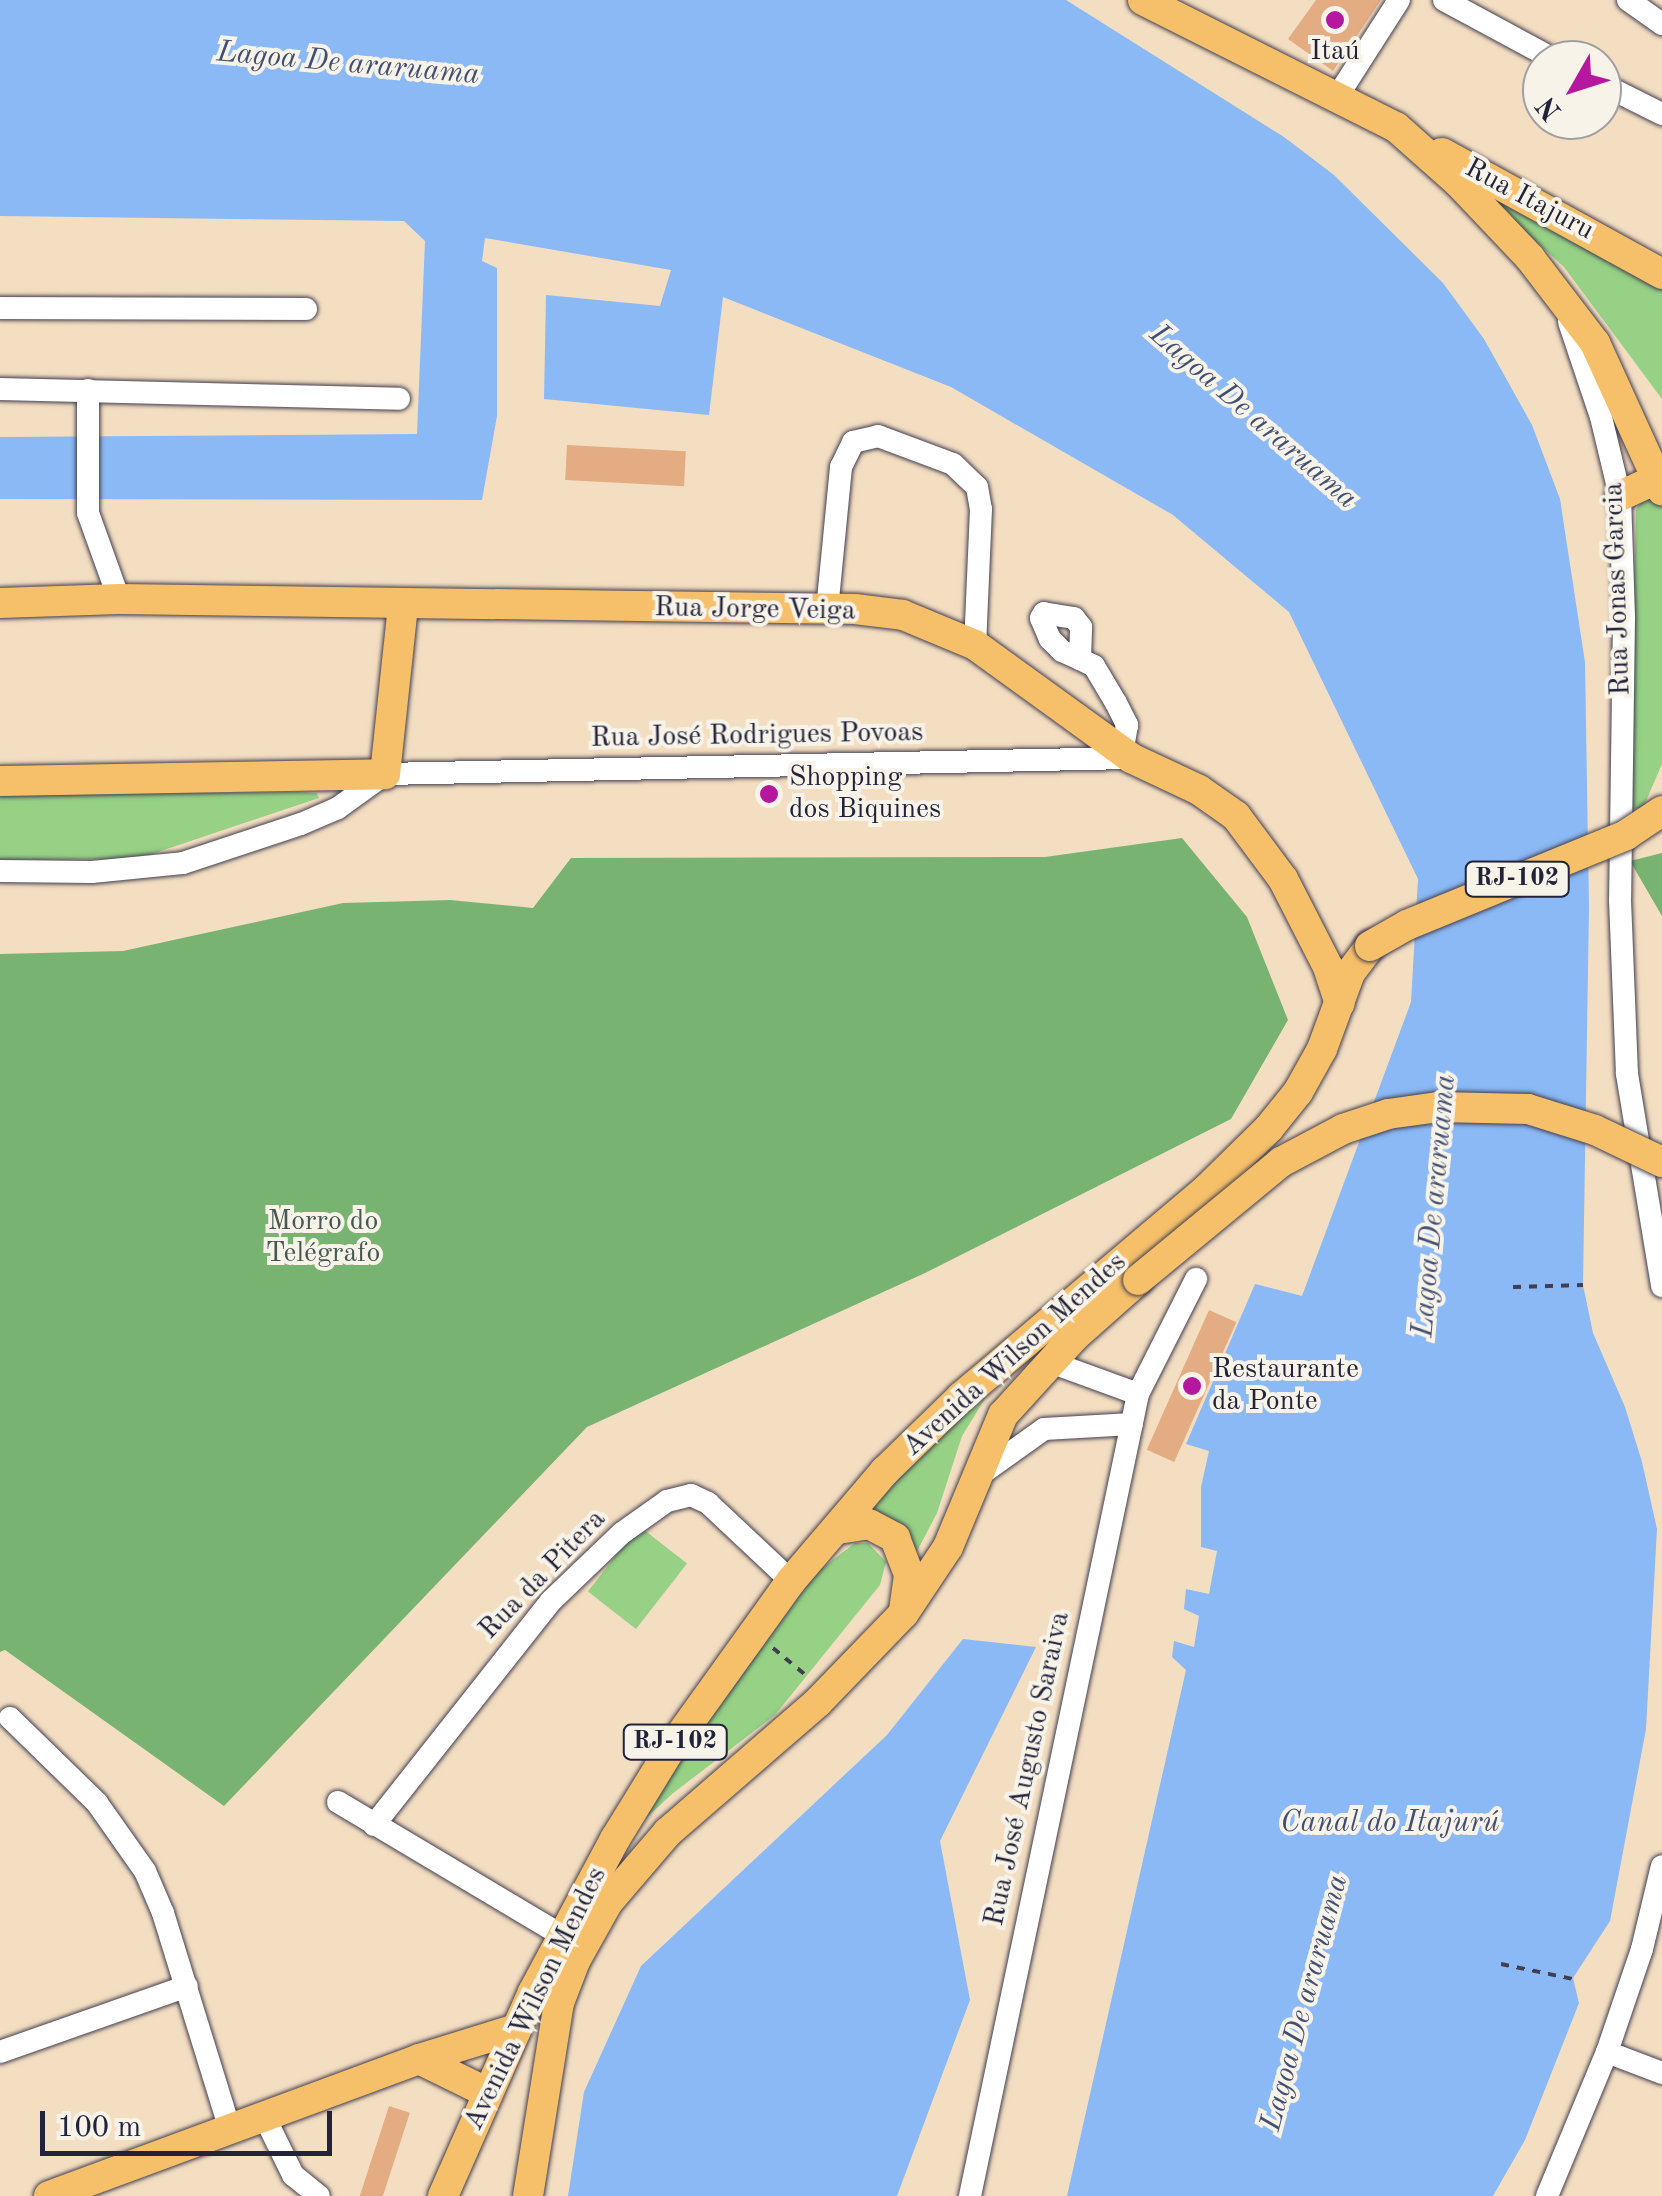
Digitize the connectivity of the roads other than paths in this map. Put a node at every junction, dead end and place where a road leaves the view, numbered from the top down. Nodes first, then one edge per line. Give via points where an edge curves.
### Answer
1 (1143, 0) edge
2 (1399, 0) edge
3 (1444, 0) edge
4 (1628, 0) edge
5 (1662, 24) edge
6 (1522, 42) edge
7 (1622, 94) edge
8 (1336, 97) junction
9 (1662, 114) edge
10 (1396, 128) junction
11 (1662, 274) edge
12 (1558, 295) junction
13 (0, 308) edge
14 (306, 308) dead end
15 (0, 389) edge
16 (88, 390) junction
17 (399, 399) dead end
18 (1661, 486) edge
19 (1620, 496) junction
20 (120, 598) junction
21 (0, 603) edge
22 (403, 605) junction
23 (827, 610) junction
24 (976, 645) junction
25 (1080, 659) dead end
26 (1126, 755) junction
27 (385, 774) junction
28 (0, 780) edge
29 (1662, 811) edge
30 (0, 871) edge
31 (1302, 914) junction
32 (1368, 947) junction
33 (1340, 1003) junction
34 (1662, 1162) edge
35 (1196, 1279) dead end
36 (1662, 1286) edge
37 (1006, 1355) junction
38 (1053, 1363) junction
39 (1138, 1394) junction
40 (1132, 1424) junction
41 (974, 1480) junction
42 (838, 1529) junction
43 (791, 1581) junction
44 (904, 1612) junction
45 (10, 1718) dead end
46 (338, 1802) dead end
47 (374, 1825) junction
48 (1662, 1866) edge
49 (563, 1936) junction
50 (186, 1986) junction
51 (516, 2029) junction
52 (0, 2052) edge
53 (1607, 2052) junction
54 (419, 2059) junction
55 (1662, 2073) edge
56 (488, 2092) junction
57 (264, 2116) junction
58 (230, 2129) junction
59 (55, 2195) edge
60 (319, 2196) edge
61 (443, 2196) edge
62 (528, 2196) edge
63 (970, 2196) edge
64 (1547, 2196) edge

1 - 8 main road, Rua Jonas Garcia
2 - 8 street
3 - 6 street
4 - 5 street
7 - 9 street
8 - 10 main road, Rua Jonas Garcia
10 - 11 main road, Rua Itajuru
10 - 12 main road, Rua Jonas Garcia via 1492,218
12 - 18 main road via 1611,372
12 - 19 street, Rua Jonas Garcia via 1582,353
13 - 14 street
15 - 16 street
16 - 17 street
16 - 20 street via 88,513
18 - 19 main road via 1634,487
19 - 36 street, Rua Jonas Garcia via 1627,1074
20 - 21 main road, Rua Jorge Veiga
20 - 22 main road, Rua Jorge Veiga
22 - 23 main road, Rua Jorge Veiga
22 - 27 main road
23 - 24 main road, Rua Jorge Veiga via 903,615
23 - 24 street via 842,467 853,442 878,436 952,464 977,488 982,508
24 - 26 main road, Rua Jorge Veiga
25 - 26 street via 1094,666 1127,725
26 - 27 street, Rua José Rodrigues Povoas
26 - 31 main road, Rua Jorge Veiga via 1200,790 1236,816
27 - 28 main road
27 - 30 street via 301,824 183,863 92,872
29 - 32 main road, RJ-102, bridge via 1626,834
31 - 32 main road via 1336,938
31 - 33 main road, Rua Jorge Veiga
32 - 33 main road, Avenida Wilson Mendes / RJ-102
33 - 37 main road, Avenida Wilson Mendes / RJ-102 via 1298,1092 1242,1158
34 - 38 main road, Avenida Wilson Mendes / RJ-102, bridge via 1596,1130 1528,1110 1438,1106 1388,1114 1281,1162 1138,1280
35 - 39 street, Rua José Augusto Saraiva
37 - 38 main road
37 - 42 main road, Avenida Wilson Mendes / RJ-102 via 884,1472
38 - 39 street
38 - 41 main road, Avenida Wilson Mendes / RJ-102 via 1003,1415
39 - 40 street, Rua José Augusto Saraiva
40 - 41 street via 1044,1429
40 - 63 street, Rua José Augusto Saraiva
41 - 44 main road, Avenida Wilson Mendes / RJ-102 via 937,1568
42 - 43 main road, Avenida Wilson Mendes / RJ-102
42 - 44 main road via 869,1524 895,1538 909,1575
43 - 47 street, Rua da Pitera via 708,1503 691,1495 667,1501 622,1533 551,1601
43 - 49 main road, Avenida Wilson Mendes / RJ-102 via 671,1748
44 - 62 main road, Avenida Wilson Mendes / RJ-102 via 827,1692 668,1832 608,1902 560,2003
45 - 50 street via 124,1837 164,1914
46 - 47 street
47 - 49 street
48 - 53 street
49 - 51 main road, Avenida Wilson Mendes / RJ-102
50 - 52 street
50 - 58 street
51 - 54 main road
51 - 56 main road, Avenida Wilson Mendes / RJ-102
53 - 55 street
53 - 64 street
54 - 56 main road
54 - 57 main road
56 - 61 main road, Avenida Wilson Mendes / RJ-102
57 - 58 main road
57 - 60 street via 293,2175
58 - 59 main road

